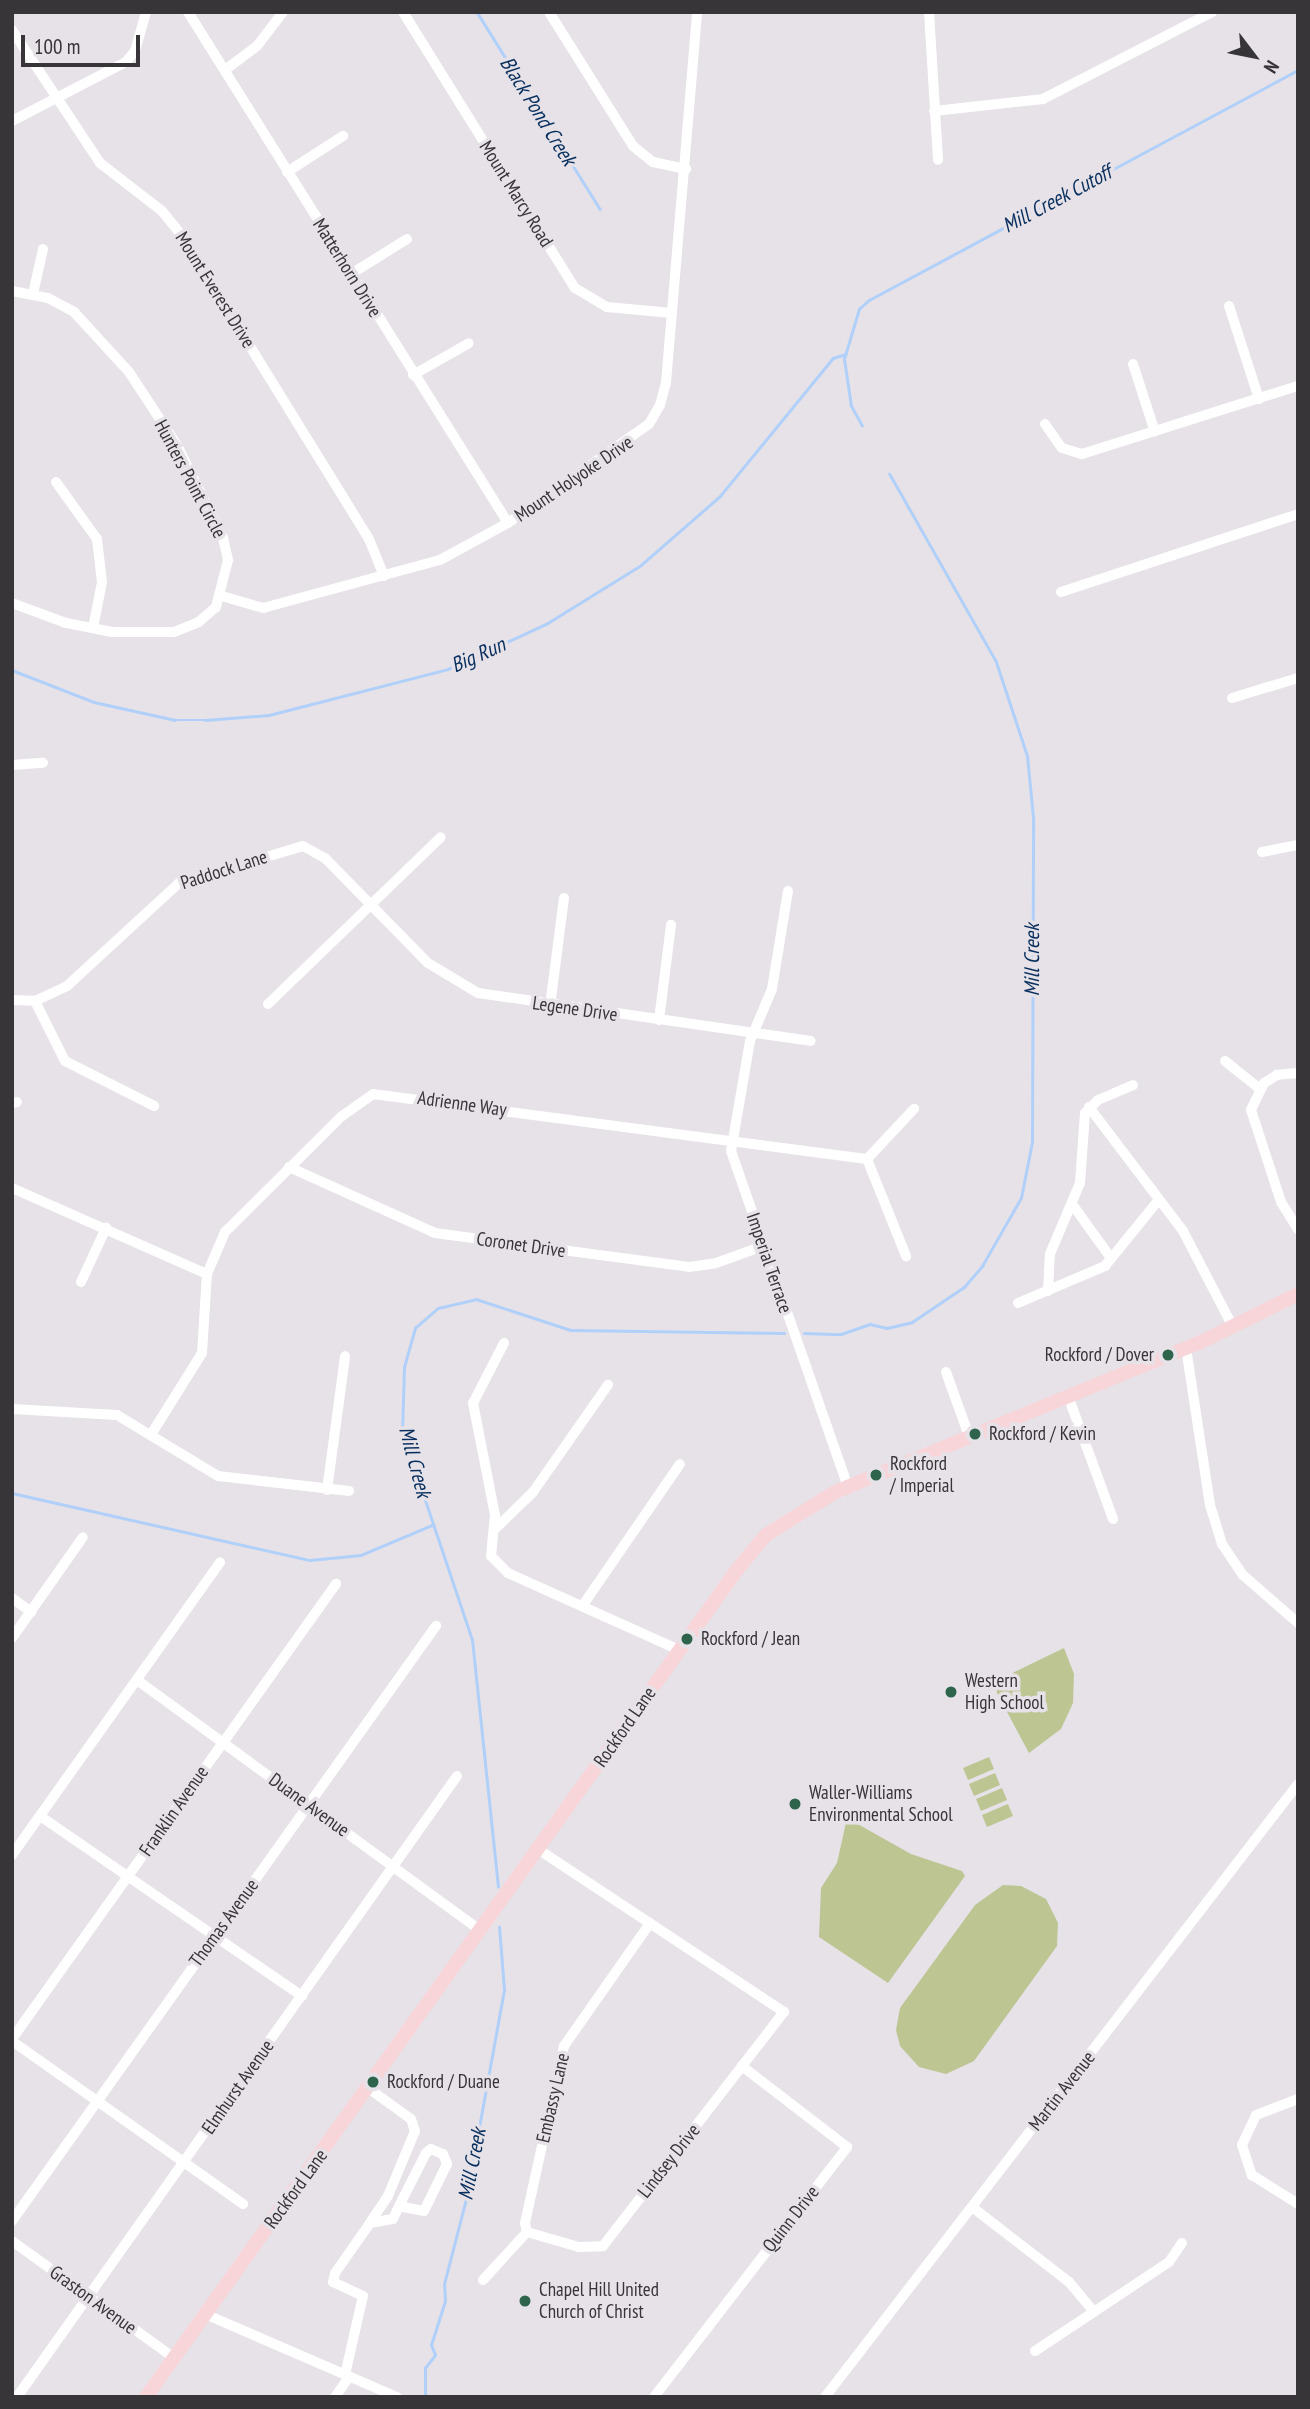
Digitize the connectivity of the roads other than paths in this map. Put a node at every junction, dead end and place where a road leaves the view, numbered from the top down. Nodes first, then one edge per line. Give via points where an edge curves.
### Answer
1 (146, 12) edge
2 (188, 12) edge
3 (283, 12) edge
4 (403, 12) edge
5 (549, 12) edge
6 (697, 12) edge
7 (929, 12) edge
8 (1212, 12) edge
9 (12, 30) edge
10 (225, 70) junction
11 (57, 98) junction
12 (934, 111) junction
13 (12, 121) edge
14 (343, 136) dead end
15 (938, 160) dead end
16 (685, 169) junction
17 (288, 172) junction
18 (407, 239) dead end
19 (43, 249) dead end
20 (351, 274) junction
21 (12, 291) edge
22 (33, 294) junction
23 (1229, 306) dead end
24 (672, 313) junction
25 (470, 343) dead end
26 (1133, 365) dead end
27 (413, 375) junction
28 (1298, 386) edge
29 (1259, 399) junction
30 (1045, 424) dead end
31 (1155, 432) junction
32 (56, 482) dead end
33 (1298, 514) edge
34 (508, 523) junction
35 (384, 576) junction
36 (1060, 592) dead end
37 (222, 596) junction
38 (12, 603) edge
39 (93, 628) junction
40 (1298, 678) edge
41 (1232, 698) dead end
42 (43, 763) dead end
43 (12, 765) edge
44 (441, 837) dead end
45 (1298, 845) edge
46 (1262, 852) dead end
47 (788, 891) dead end
48 (564, 898) dead end
49 (371, 905) junction
50 (671, 925) dead end
51 (12, 1000) edge
52 (35, 1001) junction
53 (268, 1004) dead end
54 (550, 1006) junction
55 (659, 1020) junction
56 (754, 1034) junction
57 (811, 1041) dead end
58 (1225, 1061) dead end
59 (1298, 1073) edge
60 (1133, 1085) dead end
61 (1260, 1089) junction
62 (155, 1106) dead end
63 (1089, 1107) junction
64 (914, 1109) dead end
65 (732, 1142) junction
66 (867, 1158) junction
67 (289, 1167) junction
68 (12, 1188) edge
69 (1157, 1202) junction
70 (1072, 1204) junction
71 (106, 1228) junction
72 (1298, 1229) edge
73 (762, 1246) junction
74 (906, 1256) dead end
75 (1111, 1258) junction
76 (207, 1274) junction
77 (81, 1282) dead end
78 (1048, 1291) junction
79 (1298, 1294) edge
80 (1018, 1303) dead end
81 (1233, 1327) junction
82 (504, 1343) dead end
83 (1186, 1348) junction
84 (345, 1356) dead end
85 (946, 1372) dead end
86 (607, 1385) dead end
87 (1068, 1396) junction
88 (12, 1409) edge
89 (152, 1433) junction
90 (969, 1436) junction
91 (680, 1464) dead end
92 (848, 1487) junction
93 (327, 1490) junction
94 (349, 1491) dead end
95 (1113, 1519) dead end
96 (495, 1529) junction
97 (83, 1537) dead end
98 (220, 1562) dead end
99 (336, 1584) dead end
100 (12, 1598) edge
101 (583, 1605) junction
102 (31, 1612) junction
103 (1298, 1623) edge
104 (436, 1626) dead end
105 (12, 1638) edge
106 (680, 1650) junction
107 (136, 1680) junction
108 (223, 1742) junction
109 (457, 1776) dead end
110 (1298, 1784) edge
111 (309, 1804) junction
112 (40, 1816) junction
113 (539, 1850) junction
114 (12, 1855) edge
115 (395, 1866) junction
116 (128, 1876) junction
117 (650, 1923) junction
118 (481, 1931) junction
119 (214, 1938) junction
120 (302, 1996) junction
121 (12, 2040) edge
122 (742, 2066) junction
123 (368, 2088) junction
124 (1298, 2099) edge
125 (98, 2101) junction
126 (184, 2162) junction
127 (243, 2204) dead end
128 (1298, 2204) edge
129 (400, 2206) junction
130 (972, 2207) junction
131 (12, 2221) edge
132 (370, 2223) junction
133 (527, 2232) junction
134 (12, 2241) edge
135 (1182, 2244) dead end
136 (483, 2280) dead end
137 (88, 2296) junction
138 (1094, 2312) junction
139 (205, 2314) junction
140 (1035, 2351) dead end
141 (174, 2358) junction
142 (347, 2376) junction
143 (18, 2397) edge
144 (146, 2397) edge
145 (335, 2397) edge
146 (397, 2397) edge
147 (654, 2397) edge
148 (825, 2397) edge

1 - 11 street via 135,51 126,62
2 - 10 street, Matterhorn Drive
3 - 10 street via 257,46
4 - 24 street, Mount Marcy Road via 575,288 607,307
5 - 16 street via 633,146 653,162
6 - 16 street, Mount Holyoke Drive
7 - 12 street
8 - 12 street via 1052,96 1020,104
9 - 11 street, Mount Everest Drive
10 - 17 street, Matterhorn Drive
11 - 13 street
11 - 35 street, Mount Everest Drive via 110,174 162,211 180,233 369,539
12 - 15 street
14 - 17 street
16 - 24 street, Mount Holyoke Drive
17 - 20 street, Matterhorn Drive
18 - 20 street
19 - 22 street
20 - 27 street, Matterhorn Drive
21 - 22 street, Hunters Point Circle
22 - 37 street, Hunters Point Circle via 61,304 92,328 129,372 177,445 223,538 228,560
23 - 29 street
24 - 34 street, Mount Holyoke Drive via 663,397 649,424
25 - 27 street
26 - 31 street
27 - 34 street, Matterhorn Drive
28 - 29 street
29 - 31 street
30 - 31 street via 1062,449 1076,454
32 - 39 street via 97,539 102,582
33 - 36 street
34 - 35 street, Mount Holyoke Drive via 440,559
35 - 37 street, Mount Holyoke Drive via 263,608
37 - 39 street via 208,616 174,632
38 - 39 street
40 - 41 street
42 - 43 street
44 - 49 street
45 - 46 street
47 - 56 street, Imperial Terrace via 772,989
48 - 54 street
49 - 52 street, Paddock Lane via 310,847 198,875 169,889 67,986
49 - 53 street
49 - 54 street, Legene Drive via 419,954 460,984 495,998
50 - 55 street
51 - 52 street, Paddock Lane
52 - 62 street via 65,1061
54 - 55 street, Legene Drive
55 - 56 street, Legene Drive
56 - 57 street, Legene Drive
56 - 65 street, Imperial Terrace
58 - 61 street
59 - 61 street via 1277,1075
60 - 63 street
61 - 72 street via 1252,1104 1254,1128 1281,1202
63 - 69 street
63 - 70 street via 1083,1122 1082,1170
64 - 66 street
65 - 66 street, Adrienne Way
65 - 67 street, Adrienne Way via 379,1093 354,1105
65 - 73 street, Imperial Terrace via 733,1160
66 - 74 street
67 - 73 street, Coronet Drive via 435,1233 689,1267 707,1266
67 - 76 street, Adrienne Way via 225,1232
68 - 71 street
69 - 75 street
69 - 81 street via 1183,1231
70 - 75 street
70 - 78 street via 1050,1254
71 - 76 street
71 - 77 street
73 - 92 street, Imperial Terrace
75 - 78 street via 1102,1268
76 - 89 street, Adrienne Way via 199,1362
78 - 80 street
79 - 81 main road, Rockford Lane
81 - 83 main road, Rockford Lane
82 - 96 street via 473,1403
83 - 87 main road, Rockford Lane
83 - 103 street via 1210,1506 1222,1544 1242,1575
84 - 93 street
85 - 90 street
86 - 96 street via 533,1492
87 - 90 main road, Rockford Lane
87 - 95 street
88 - 89 street via 117,1415
89 - 93 street via 218,1476
90 - 92 main road, Rockford Lane
91 - 101 street
92 - 106 main road, Rockford Lane via 807,1506 766,1535
93 - 94 street
96 - 101 street via 490,1552 495,1563
97 - 102 street
98 - 107 street
99 - 108 street, Franklin Avenue
100 - 102 street
101 - 106 street
102 - 105 street
104 - 111 street, Thomas Avenue
106 - 113 main road, Rockford Lane
107 - 108 street, Duane Avenue
107 - 112 street
108 - 111 street, Duane Avenue
108 - 116 street, Franklin Avenue
109 - 115 street, Elmhurst Avenue
110 - 130 street, Martin Avenue
111 - 115 street, Duane Avenue
111 - 119 street, Thomas Avenue
112 - 114 street
112 - 116 street
113 - 117 street
113 - 118 main road, Rockford Lane
115 - 118 street, Duane Avenue
115 - 120 street, Elmhurst Avenue
116 - 119 street
116 - 121 street, Franklin Avenue
117 - 122 street, Lindsey Drive via 784,2012
117 - 133 street, Embassy Lane via 565,2046 525,2223
118 - 123 main road, Rockford Lane
119 - 120 street
119 - 125 street, Thomas Avenue
120 - 126 street, Elmhurst Avenue
121 - 125 street
122 - 133 street, Lindsey Drive via 603,2246 587,2249
122 - 147 street, Quinn Drive via 847,2147
123 - 132 street via 411,2119 415,2132 388,2196
123 - 139 main road, Rockford Lane
124 - 128 street via 1256,2115 1242,2145 1252,2175
125 - 126 street
125 - 131 street, Thomas Avenue
126 - 127 street
126 - 137 street, Elmhurst Avenue
129 - 129 street via 426,2153 443,2154 447,2164 424,2211
129 - 132 street via 393,2218
130 - 138 street via 1069,2283
130 - 148 street, Martin Avenue
132 - 142 street via 333,2282 363,2296
133 - 136 street
134 - 137 street, Graston Avenue
135 - 138 street via 1169,2262
137 - 141 street, Graston Avenue
137 - 143 street, Elmhurst Avenue
138 - 140 street
139 - 141 main road, Rockford Lane
139 - 142 street
141 - 144 main road, Rockford Lane
142 - 145 street
142 - 146 street

